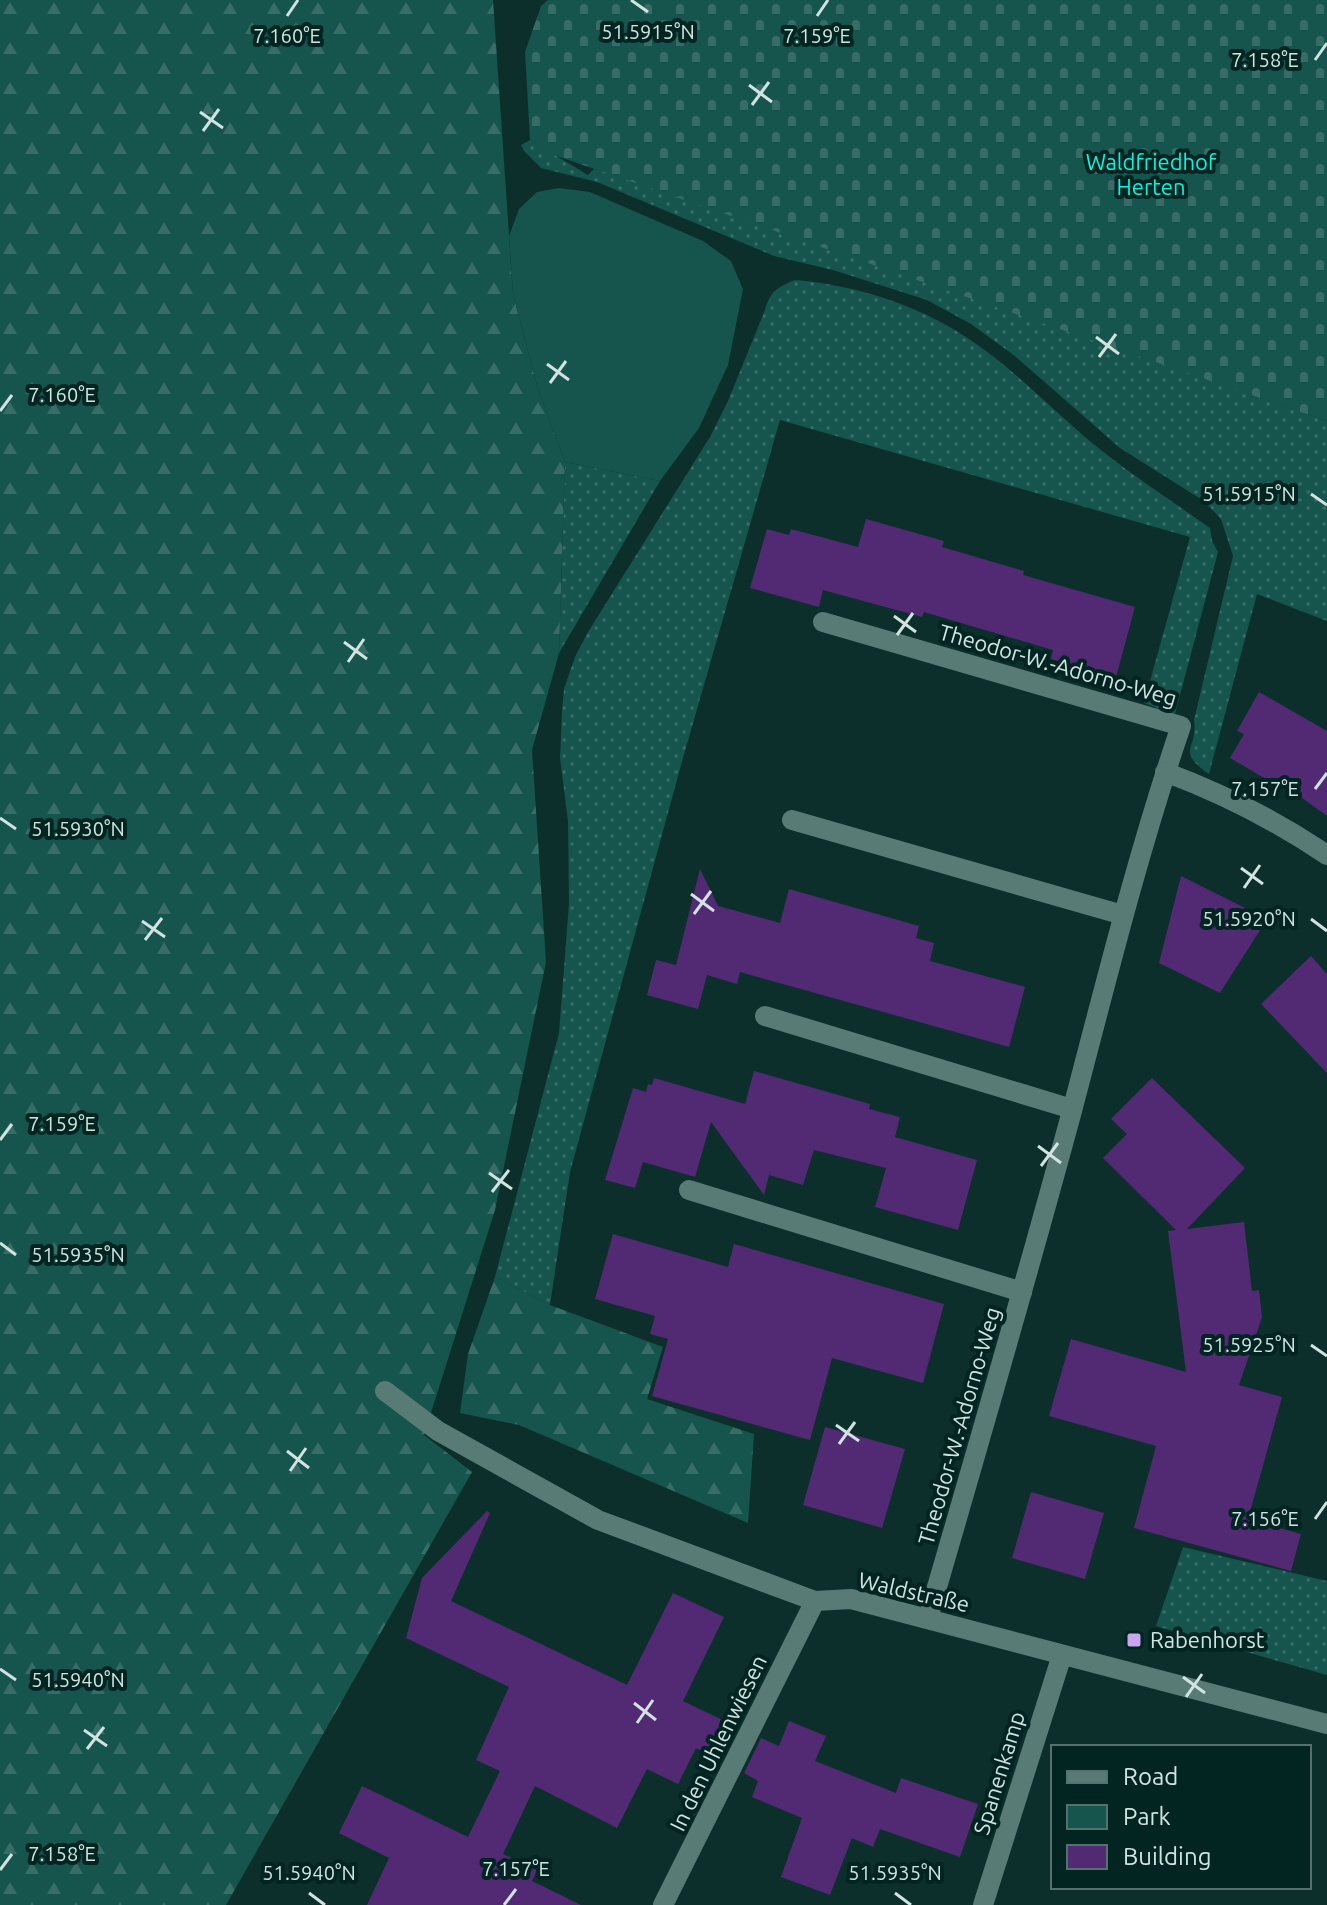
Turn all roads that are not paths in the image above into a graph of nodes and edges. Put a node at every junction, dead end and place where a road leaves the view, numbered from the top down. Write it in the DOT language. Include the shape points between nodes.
graph roads {
  1 [pos="823,622"];
  2 [pos="1165,772"];
  3 [pos="792,820"];
  4 [pos="1327,855"];
  5 [pos="1123,915"];
  6 [pos="765,1016"];
  7 [pos="1072,1109"];
  8 [pos="689,1190"];
  9 [pos="1022,1292"];
  10 [pos="385,1391"];
  11 [pos="815,1601"];
  12 [pos="928,1618"];
  13 [pos="1062,1655"];
  14 [pos="1327,1724"];
  15 [pos="663,1905"];
  16 [pos="983,1905"];
  1 -- 2 [label="street, Theodor-W.-Adorno-Weg" via="1181,726"];
  2 -- 4 [label="street" via="1290,830"];
  2 -- 5 [label="street, Theodor-W.-Adorno-Weg"];
  3 -- 5 [label="street"];
  5 -- 7 [label="street, Theodor-W.-Adorno-Weg"];
  6 -- 7 [label="street"];
  7 -- 9 [label="street, Theodor-W.-Adorno-Weg"];
  8 -- 9 [label="street, Theodor-W.-Adorno-Weg"];
  9 -- 12 [label="street, Theodor-W.-Adorno-Weg"];
  10 -- 11 [label="street, Waldstraße" via="438,1431 598,1520"];
  11 -- 12 [label="street, Waldstraße" via="851,1599"];
  11 -- 15 [label="street, In den Uhlenwiesen"];
  12 -- 13 [label="street, Waldstraße"];
  13 -- 14 [label="street, Waldstraße"];
  13 -- 16 [label="street, Spanenkamp"];
}
